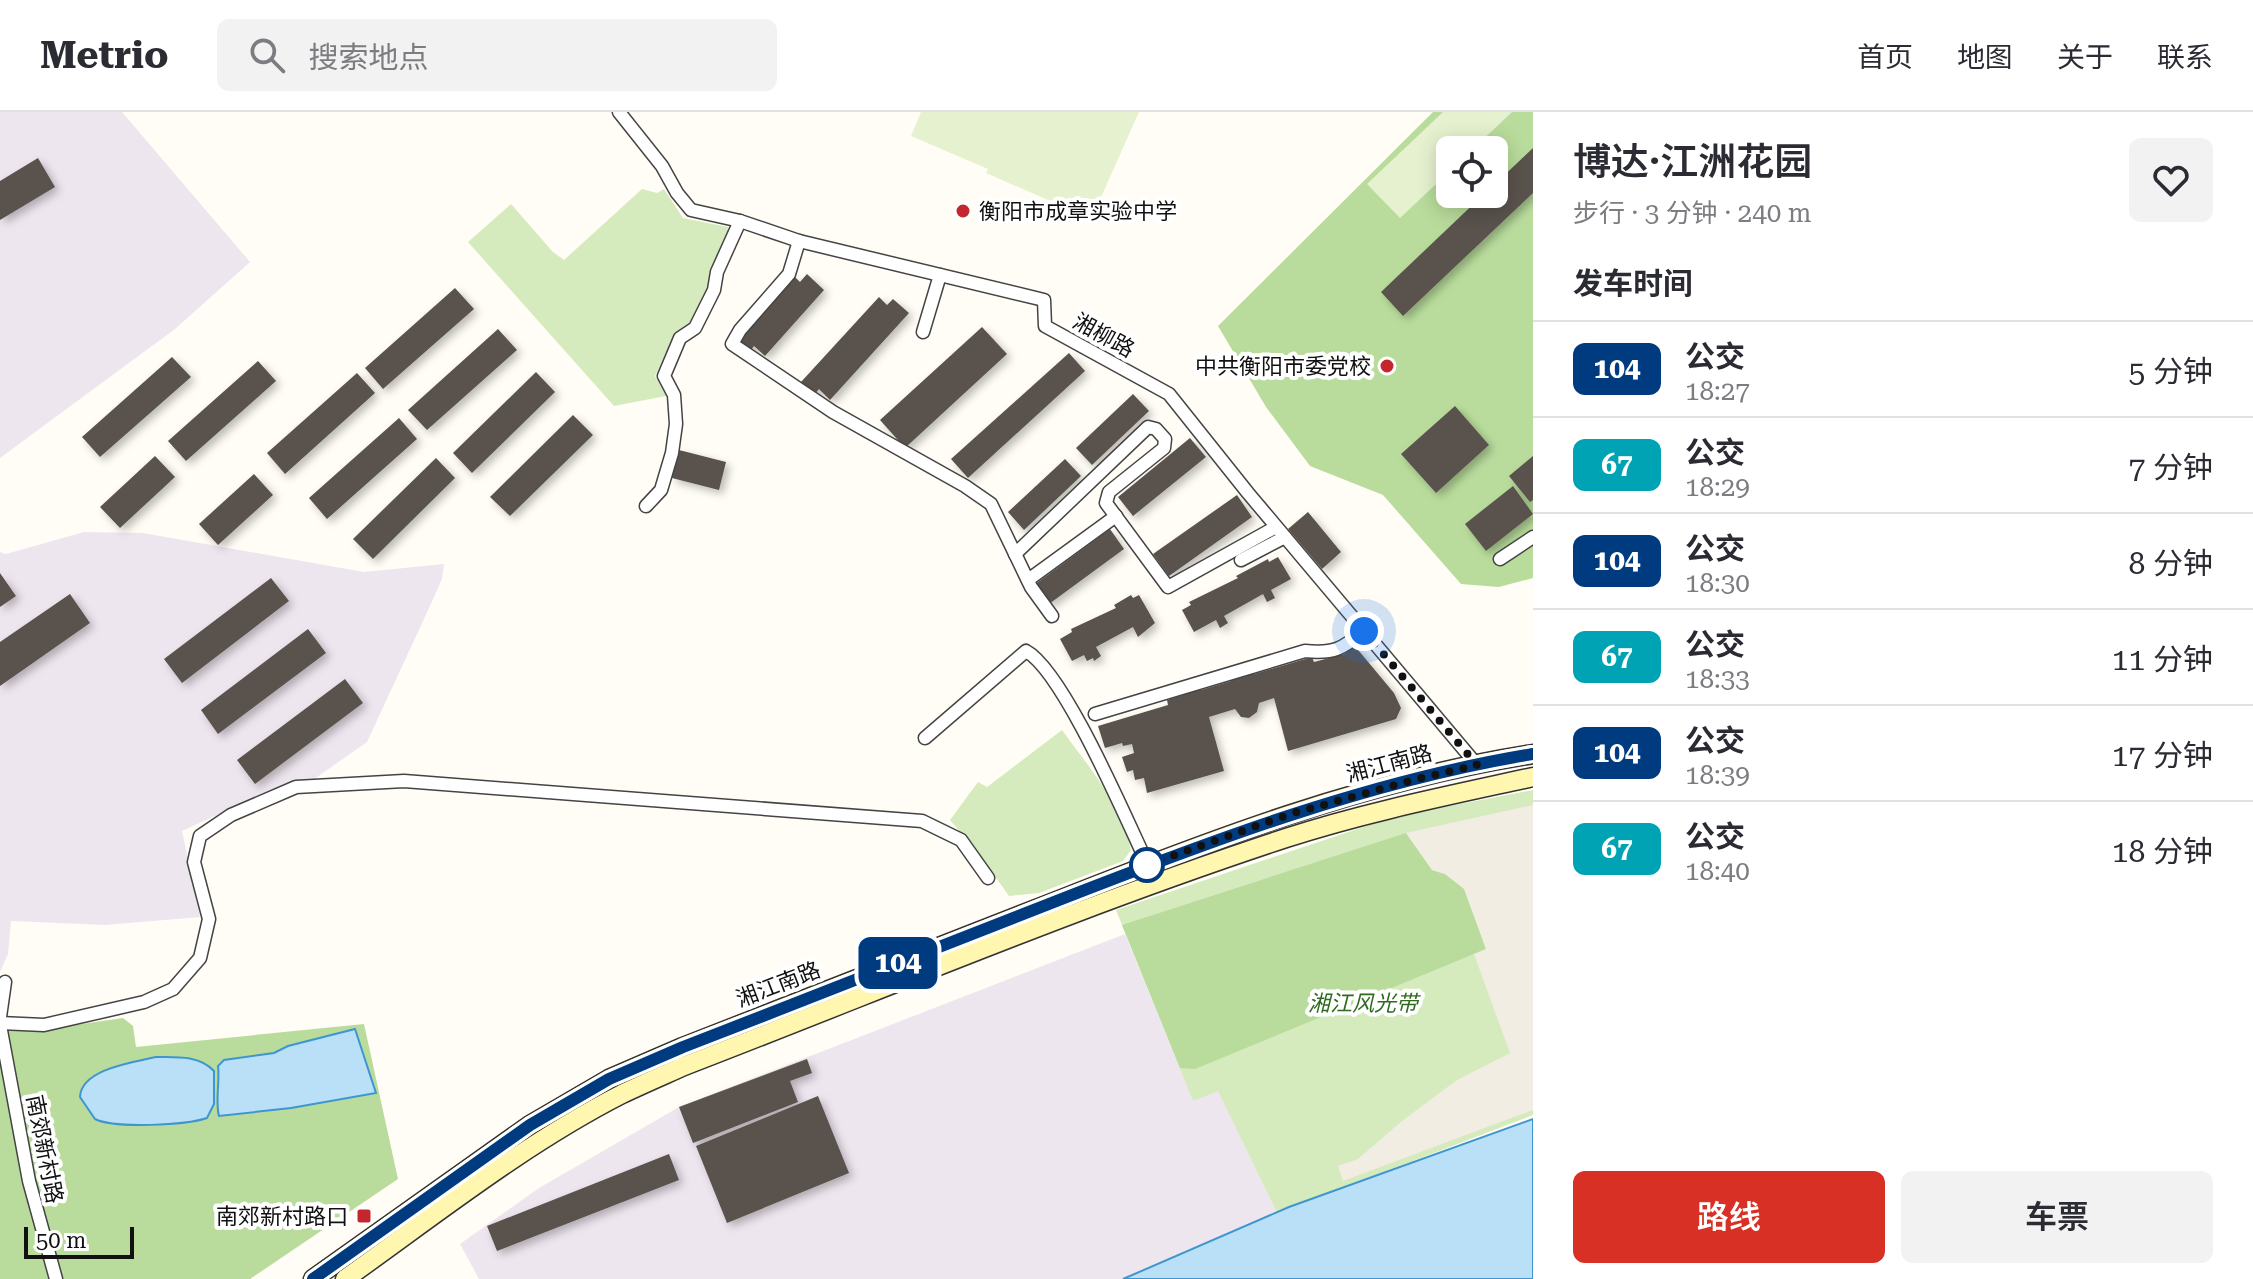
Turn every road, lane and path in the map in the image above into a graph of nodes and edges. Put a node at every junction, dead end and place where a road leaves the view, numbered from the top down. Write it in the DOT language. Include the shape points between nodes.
graph roads {
  1 [pos="619,112"];
  2 [pos="740,221"];
  3 [pos="799,241"];
  4 [pos="940,275"];
  5 [pos="923,332"];
  6 [pos="646,506"];
  7 [pos="1116,516"];
  8 [pos="1280,532"];
  9 [pos="1533,537"];
  10 [pos="1252,547"];
  11 [pos="1015,554"];
  12 [pos="1500,559"];
  13 [pos="1241,560"];
  14 [pos="1028,580"];
  15 [pos="1052,616"];
  16 [pos="1364,631"];
  17 [pos="1095,714"];
  18 [pos="925,738"];
  19 [pos="1533,754"];
  20 [pos="1477,765"];
  21 [pos="1533,777"];
  22 [pos="1148,865"];
  23 [pos="988,878"];
  24 [pos="0,985"];
  25 [pos="0,1022"];
  26 [pos="56,1279"];
  27 [pos="313,1279"];
  28 [pos="345,1279"];
  1 -- 2 [label="street, 湘柳路" via="691,210"];
  2 -- 3 [label="street, 湘柳路"];
  2 -- 6 [label="street" via="714,290 695,328 680,338 664,376 674,395 674,439 661,490"];
  3 -- 4 [label="street, 湘柳路"];
  3 -- 11 [label="street" via="789,274 732,344 833,412 991,504"];
  4 -- 5 [label="street"];
  4 -- 8 [label="street, 湘柳路" via="1044,300 1045,326 1169,394"];
  7 -- 10 [label="street" via="1168,587"];
  7 -- 11 [label="street" via="1106,503 1109,492 1166,444 1152,427"];
  7 -- 14 [label="street"];
  8 -- 10 [label="street"];
  8 -- 16 [label="street, 湘柳路"];
  9 -- 12 [label="street"];
  10 -- 13 [label="street"];
  11 -- 14 [label="street"];
  14 -- 15 [label="street"];
  16 -- 17 [label="street" via="1343,648 1305,651"];
  16 -- 20 [label="street, 湘柳路"];
  18 -- 22 [label="street" via="1026,651 1038,658 1066,700"];
  19 -- 20 [label="main road, 湘江南路"];
  20 -- 22 [label="main road, 湘江南路" via="1290,814"];
  21 -- 28 [label="main road, 湘江南路" via="1289,837 684,1066 542,1141"];
  22 -- 27 [label="main road, 湘江南路" via="609,1079 530,1125"];
  23 -- 25 [label="street" via="961,840 922,821 404,781 296,787 231,815 200,836 194,862 209,919 200,958 173,989 144,1002 44,1025"];
  24 -- 25 [label="street, 南郊新村路" via="5,982"];
  25 -- 26 [label="street, 南郊新村路" via="29,1181"];
}
